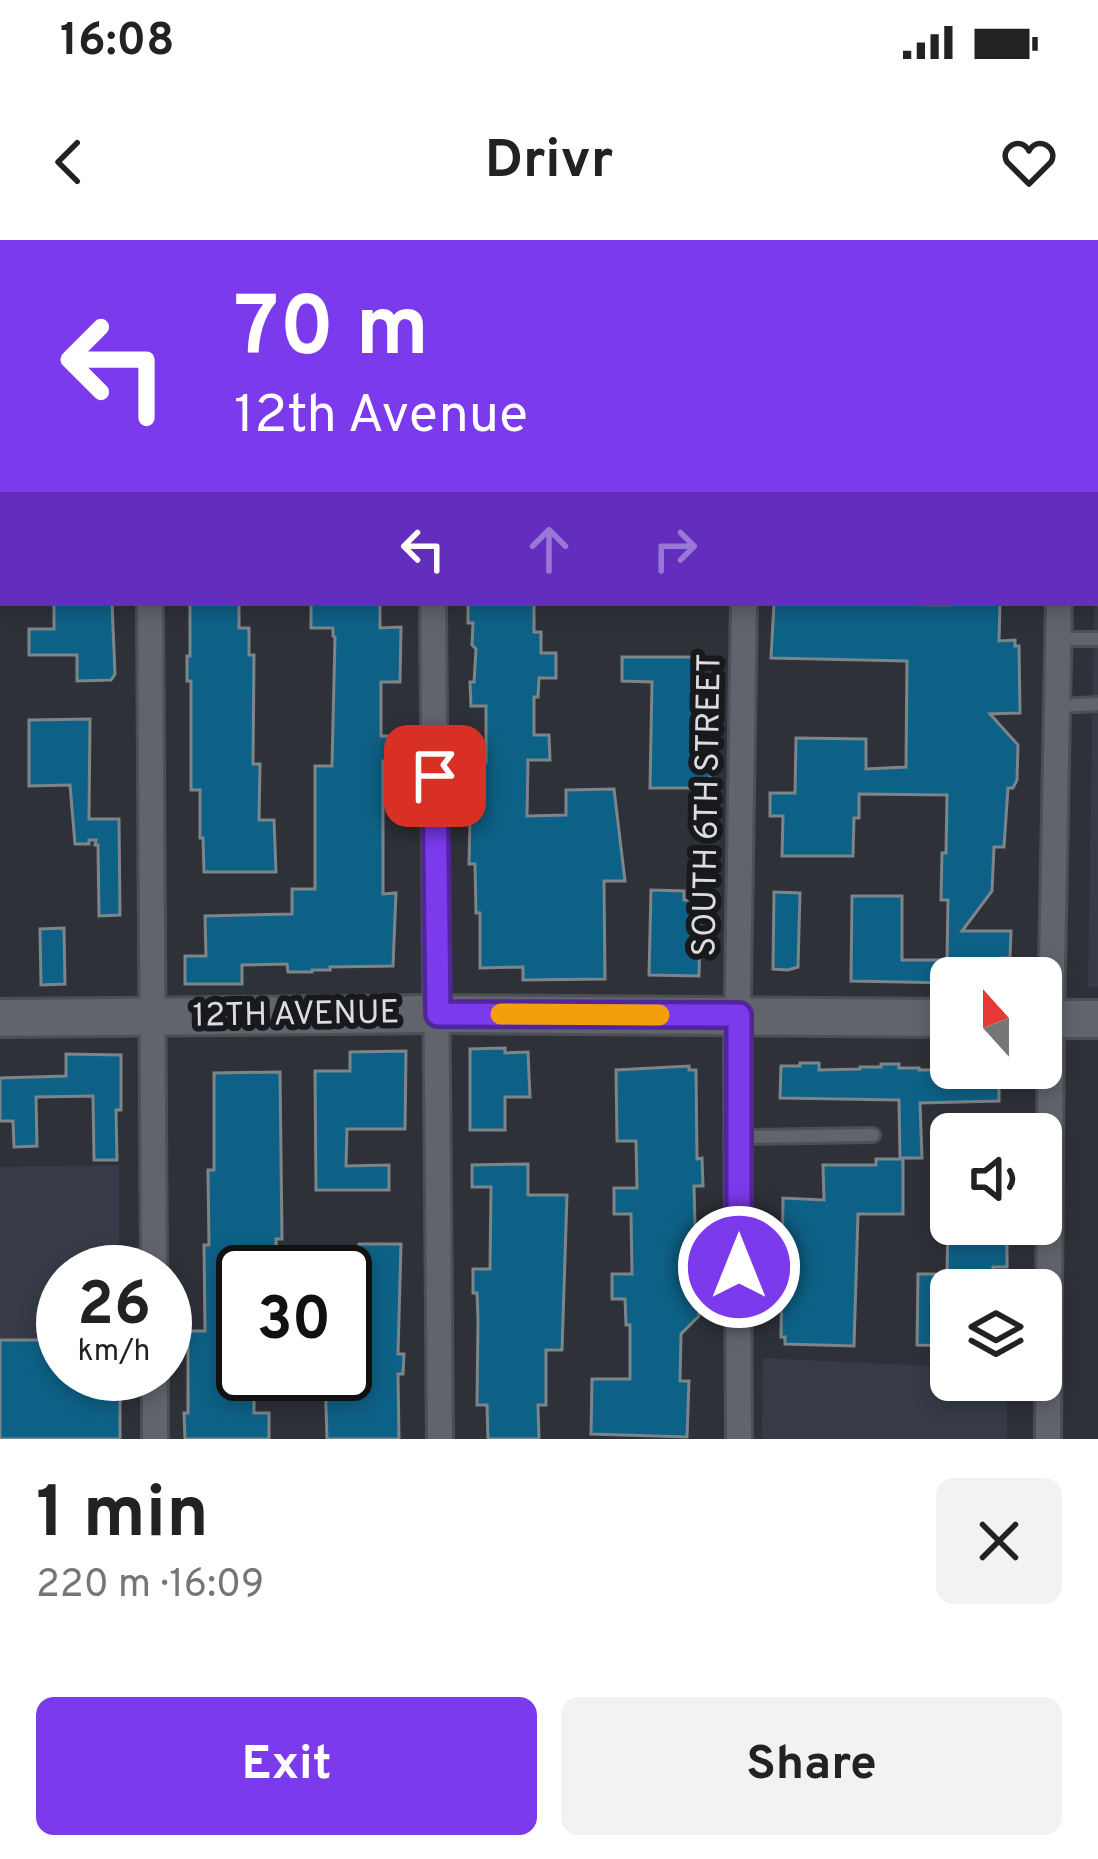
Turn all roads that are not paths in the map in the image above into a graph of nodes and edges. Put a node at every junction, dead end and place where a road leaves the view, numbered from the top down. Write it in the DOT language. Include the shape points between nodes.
graph roads {
  1 [pos="150,606"];
  2 [pos="433,606"];
  3 [pos="744,606"];
  4 [pos="1060,606"];
  5 [pos="1059,639"];
  6 [pos="1098,639"];
  7 [pos="1098,704"];
  8 [pos="1059,706"];
  9 [pos="1049,957"];
  10 [pos="438,1014"];
  11 [pos="739,1015"];
  12 [pos="152,1017"];
  13 [pos="0,1018"];
  14 [pos="930,1018"];
  15 [pos="1062,1018"];
  16 [pos="1098,1019"];
  17 [pos="1046,1089"];
  18 [pos="872,1135"];
  19 [pos="739,1137"];
  20 [pos="154,1245"];
  21 [pos="155,1401"];
  22 [pos="155,1439"];
  23 [pos="440,1439"];
  24 [pos="739,1439"];
  25 [pos="1048,1439"];
  1 -- 12 [label="street"];
  2 -- 10 [label="street"];
  3 -- 11 [label="street, SOUTH 6TH STREET"];
  4 -- 5 [label="street"];
  5 -- 6 [label="lane"];
  5 -- 8 [label="street"];
  7 -- 8 [label="lane"];
  8 -- 9 [label="street"];
  10 -- 11 [label="street, 12TH AVENUE"];
  10 -- 12 [label="street, 12TH AVENUE"];
  10 -- 23 [label="street"];
  11 -- 14 [label="street, 12TH AVENUE"];
  11 -- 19 [label="street, SOUTH 6TH STREET"];
  12 -- 13 [label="street, 12TH AVENUE"];
  12 -- 20 [label="street"];
  15 -- 16 [label="street"];
  17 -- 25 [label="street"];
  18 -- 19 [label="lane"];
  19 -- 24 [label="street, SOUTH 6TH STREET"];
  21 -- 22 [label="street"];
}
